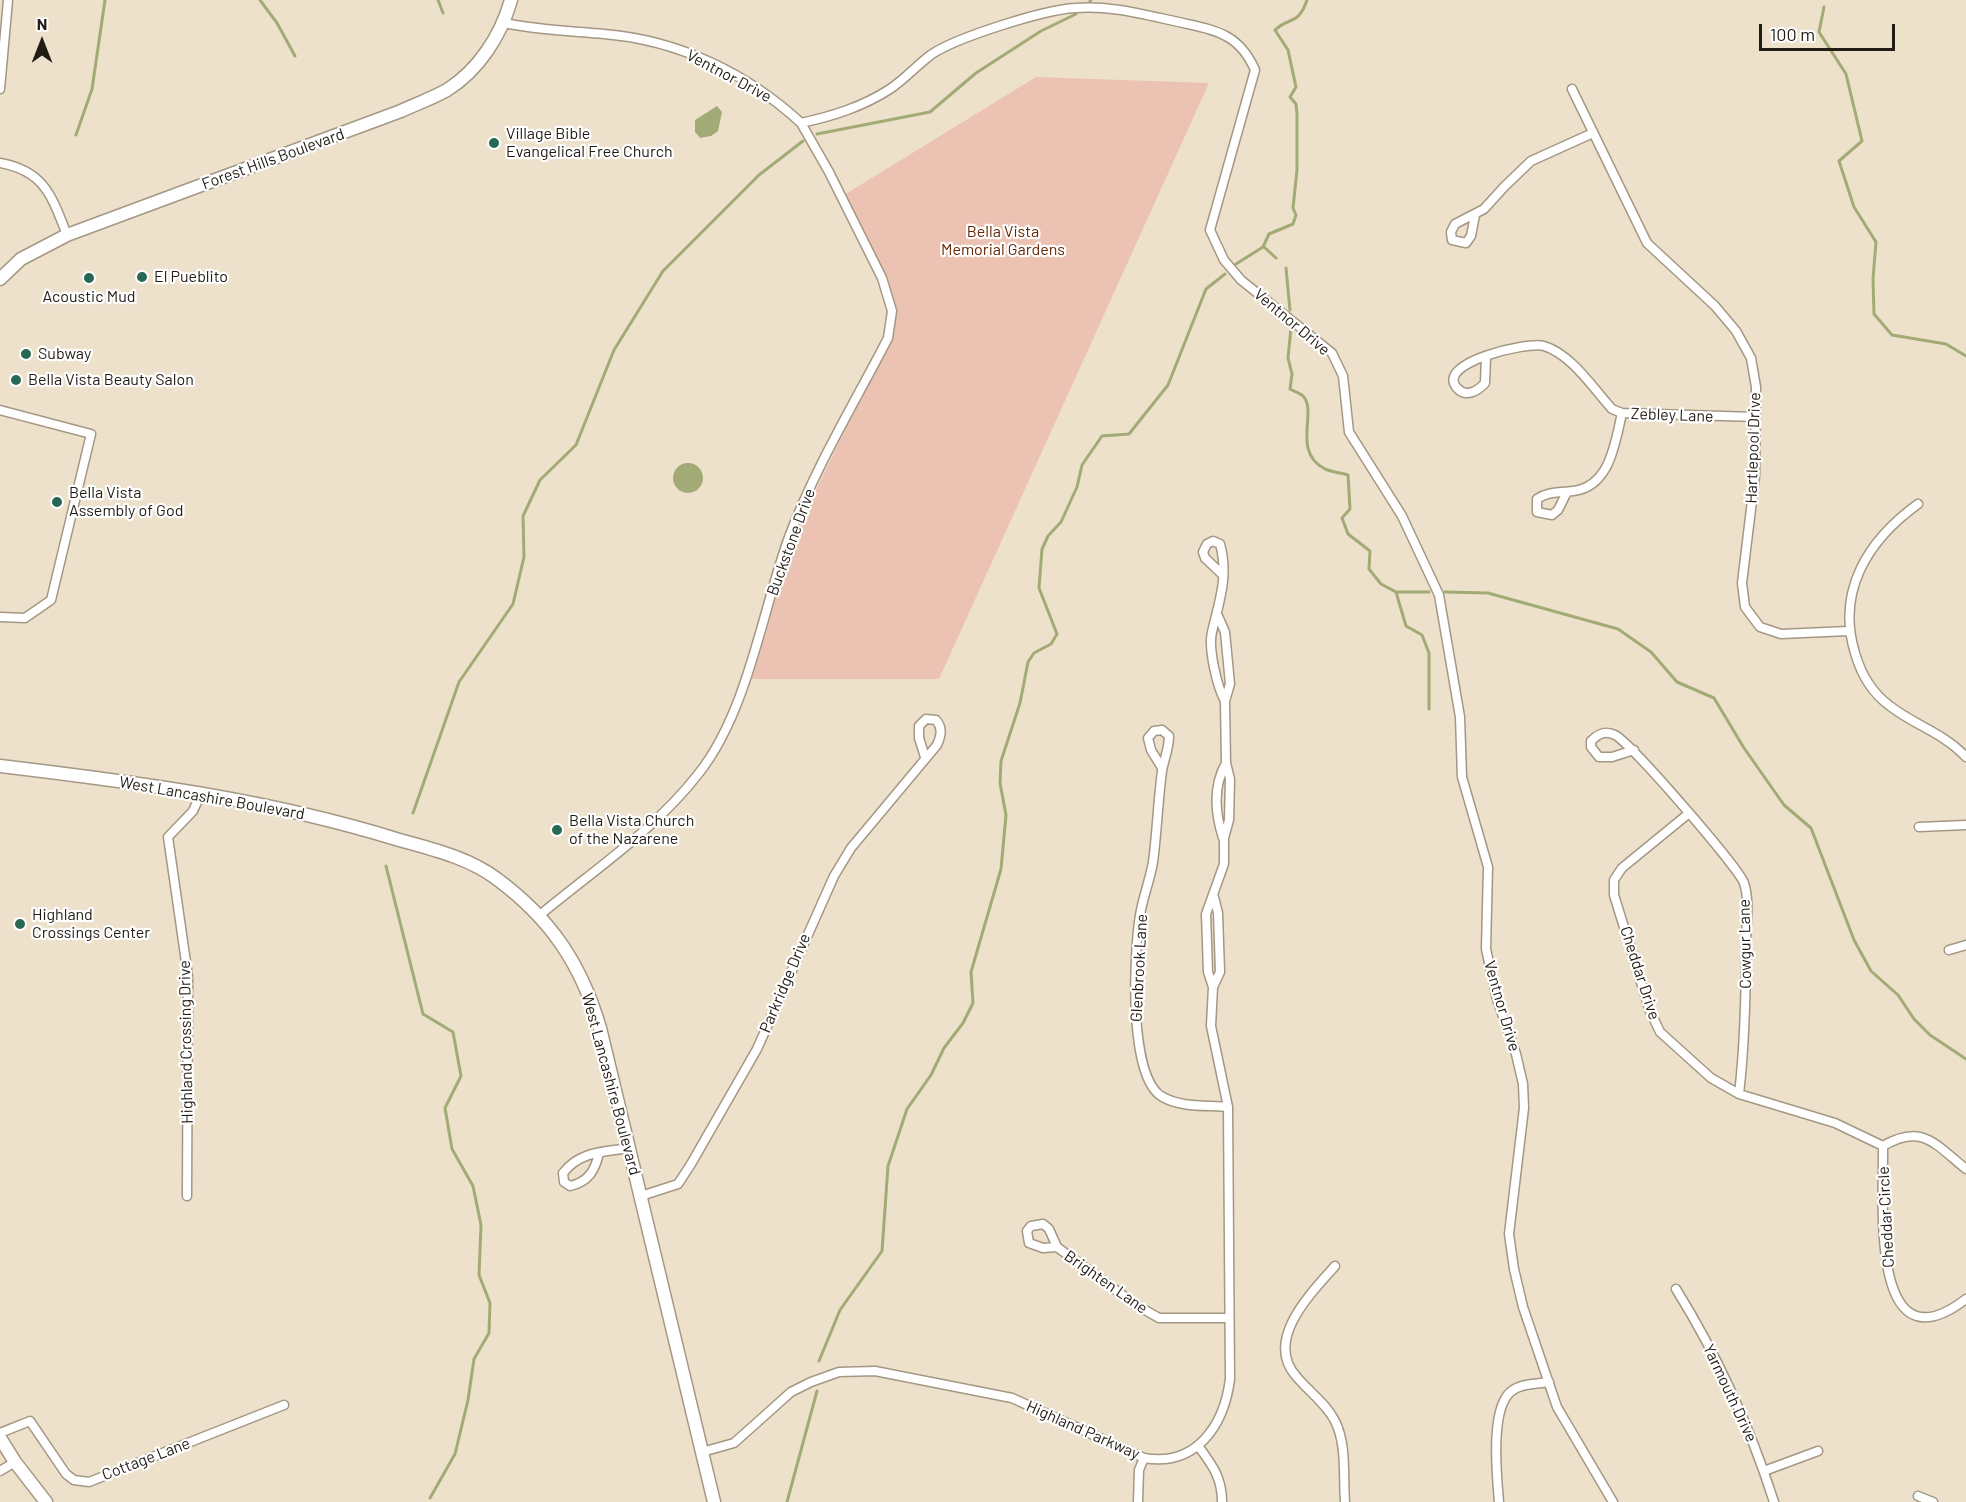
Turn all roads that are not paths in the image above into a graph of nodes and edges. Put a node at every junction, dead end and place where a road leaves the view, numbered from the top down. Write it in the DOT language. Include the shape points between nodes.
graph roads {
  1 [pos="8,0"];
  2 [pos="512,0"];
  3 [pos="504,23"];
  4 [pos="0,89"];
  5 [pos="1572,89"];
  6 [pos="801,123"];
  7 [pos="1593,133"];
  8 [pos="0,163"];
  9 [pos="1474,215"];
  10 [pos="67,235"];
  11 [pos="0,279"];
  12 [pos="1486,357"];
  13 [pos="0,410"];
  14 [pos="1622,413"];
  15 [pos="1756,417"];
  16 [pos="1567,492"];
  17 [pos="1918,504"];
  18 [pos="1223,576"];
  19 [pos="1218,616"];
  20 [pos="0,617"];
  21 [pos="1848,631"];
  22 [pos="1225,701"];
  23 [pos="1634,750"];
  24 [pos="925,757"];
  25 [pos="1966,757"];
  26 [pos="1226,763"];
  27 [pos="0,766"];
  28 [pos="1162,768"];
  29 [pos="201,793"];
  30 [pos="1688,814"];
  31 [pos="1966,825"];
  32 [pos="1919,827"];
  33 [pos="1224,838"];
  34 [pos="540,915"];
  35 [pos="1966,945"];
  36 [pos="1949,951"];
  37 [pos="1739,1094"];
  38 [pos="1228,1107"];
  39 [pos="1883,1146"];
  40 [pos="629,1148"];
  41 [pos="599,1153"];
  42 [pos="1966,1168"];
  43 [pos="187,1196"];
  44 [pos="641,1196"];
  45 [pos="1057,1247"];
  46 [pos="1335,1266"];
  47 [pos="1676,1289"];
  48 [pos="1966,1299"];
  49 [pos="1228,1318"];
  50 [pos="1549,1382"];
  51 [pos="284,1406"];
  52 [pos="0,1436"];
  53 [pos="1199,1447"];
  54 [pos="1818,1451"];
  55 [pos="702,1452"];
  56 [pos="1144,1458"];
  57 [pos="15,1462"];
  58 [pos="0,1471"];
  59 [pos="1764,1471"];
  60 [pos="1918,1496"];
  61 [pos="46,1502"];
  62 [pos="714,1502"];
  63 [pos="1138,1502"];
  64 [pos="1222,1502"];
  65 [pos="1345,1502"];
  66 [pos="1499,1502"];
  67 [pos="1613,1502"];
  68 [pos="1774,1502"];
  69 [pos="1933,1502"];
  1 -- 4 [label="street"];
  2 -- 3 [label="main road, Forest Hills Boulevard"];
  3 -- 6 [label="street, Ventnor Drive" via="633,38 675,48 756,86"];
  3 -- 10 [label="main road, Forest Hills Boulevard" via="472,69 448,89 401,111"];
  5 -- 7 [label="street, Hartlepool Drive"];
  6 -- 34 [label="street, Buckstone Drive" via="882,278 892,311 888,338 803,500 738,699 715,749 673,803"];
  6 -- 50 [label="street, Ventnor Drive" via="839,115 867,102 960,39 1074,8 1105,8 1203,28 1230,36 1248,53 1255,70 1210,230 1236,275 1332,353 1343,376 1349,432 1401,516 1439,595 1460,717 1462,777 1488,867 1486,949 1523,1084 1524,1108 1509,1234 1523,1307"];
  7 -- 9 [label="street" via="1532,161"];
  7 -- 15 [label="street, Hartlepool Drive" via="1647,243 1715,306 1736,331 1750,358 1756,387"];
  8 -- 10 [label="street" via="26,171 44,183"];
  10 -- 11 [label="main road, Forest Hills Boulevard" via="21,259"];
  12 -- 12 [label="street" via="1460,366 1454,375 1459,390 1478,391 1485,383"];
  12 -- 14 [label="street" via="1522,346 1542,345 1561,354 1612,409"];
  13 -- 20 [label="street" via="91,434 51,600 25,618"];
  14 -- 15 [label="street, Zebley Lane"];
  14 -- 16 [label="street, Zebley Lane" via="1610,462 1602,476 1585,490"];
  15 -- 21 [label="street, Hartlepool Drive" via="1755,476 1742,583 1745,607 1760,627 1781,634"];
  17 -- 21 [label="street" via="1899,518 1854,578"];
  18 -- 19 [label="street"];
  19 -- 22 [label="street" via="1224,632 1230,684"];
  19 -- 22 [label="street" via="1211,634 1218,687"];
  21 -- 25 [label="street" via="1859,668 1873,690 1890,707 1941,735"];
  22 -- 26 [label="street"];
  23 -- 23 [label="street" via="1609,732 1591,741 1599,757"];
  23 -- 30 [label="street"];
  24 -- 44 [label="street, Parkridge Drive" via="851,848 834,876 757,1049 691,1164 678,1184"];
  26 -- 33 [label="street" via="1230,779 1229,820"];
  26 -- 33 [label="street" via="1217,779 1217,820"];
  27 -- 29 [label="main road, West Lancashire Boulevard"];
  28 -- 38 [label="street, Glenbrook Lane" via="1153,863 1140,916 1136,1034 1150,1083 1160,1096 1178,1103"];
  29 -- 34 [label="main road, West Lancashire Boulevard" via="352,825 469,861"];
  29 -- 43 [label="street, Highland Crossing Drive" via="193,811 168,837 188,976"];
  30 -- 37 [label="street, Cowgur Lane" via="1744,883 1746,1041"];
  30 -- 37 [label="street, Cheddar Drive" via="1622,868 1614,880 1614,895 1660,1032 1711,1078"];
  31 -- 32 [label="street"];
  33 -- 38 [label="street" via="1224,864 1206,914 1208,972 1213,987 1211,1026"];
  34 -- 40 [label="main road, West Lancashire Boulevard" via="573,959 590,996"];
  35 -- 36 [label="street"];
  37 -- 39 [label="street, Cheddar Drive" via="1835,1123"];
  38 -- 49 [label="street"];
  39 -- 42 [label="street, Cheddar Circle" via="1900,1137 1923,1137"];
  39 -- 48 [label="street, Cheddar Circle" via="1884,1246 1896,1297 1903,1308 1925,1319 1938,1317"];
  40 -- 41 [label="street"];
  40 -- 44 [label="main road, West Lancashire Boulevard"];
  41 -- 41 [label="street" via="572,1161 563,1173 564,1182 570,1186 582,1183 596,1165"];
  44 -- 55 [label="main road, West Lancashire Boulevard"];
  45 -- 49 [label="street, Brighten Lane" via="1159,1318"];
  46 -- 65 [label="street" via="1299,1310 1290,1328 1285,1357 1295,1376 1330,1412 1338,1428"];
  47 -- 59 [label="street, Yarmouth Drive" via="1751,1434"];
  49 -- 53 [label="street" via="1228,1394 1218,1420"];
  50 -- 66 [label="street" via="1515,1388 1504,1399 1497,1442"];
  50 -- 67 [label="street, Ventnor Drive" via="1557,1407"];
  51 -- 52 [label="street, Cottage Lane" via="89,1482 74,1480 66,1474 30,1421"];
  52 -- 57 [label="main road"];
  53 -- 56 [label="street, Highland Parkway" via="1180,1456"];
  53 -- 64 [label="street" via="1218,1474"];
  54 -- 59 [label="street"];
  55 -- 56 [label="street, Highland Parkway" via="734,1443 791,1392 811,1382 839,1372 876,1371 1012,1398"];
  55 -- 62 [label="main road, West Lancashire Boulevard"];
  56 -- 63 [label="street" via="1139,1470"];
  57 -- 58 [label="street"];
  57 -- 61 [label="main road"];
  59 -- 68 [label="street, Yarmouth Drive"];
  60 -- 69 [label="street"];
}
